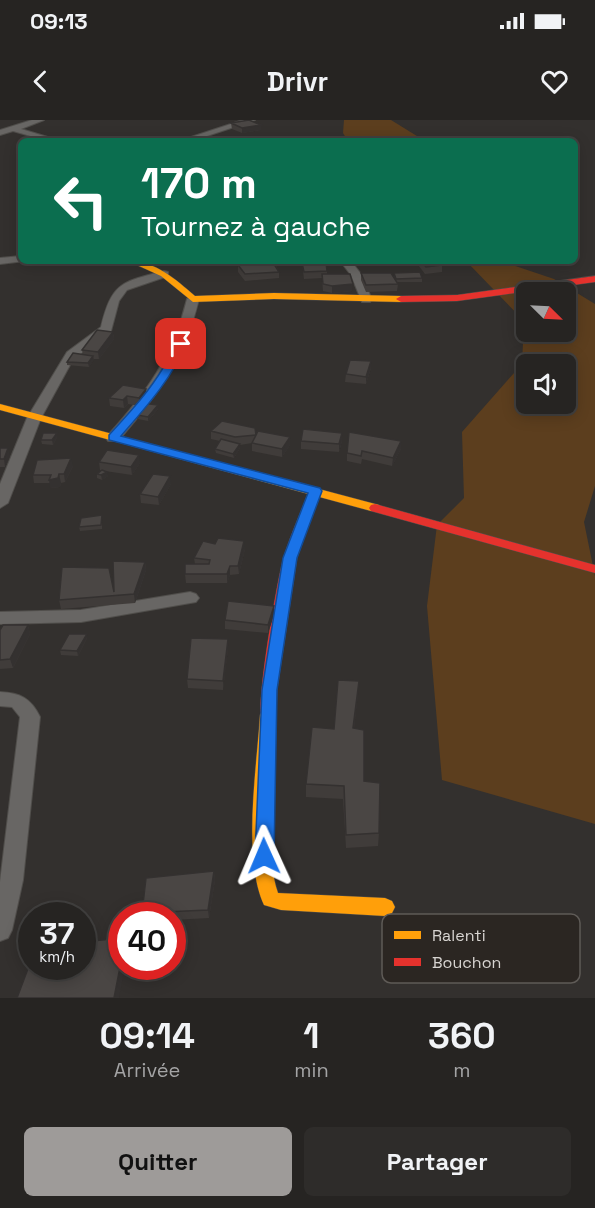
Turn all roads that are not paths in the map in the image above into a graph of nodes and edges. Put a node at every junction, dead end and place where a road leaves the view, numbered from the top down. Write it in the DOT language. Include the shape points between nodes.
graph roads {
  1 [pos="40,120"];
  2 [pos="250,120"];
  3 [pos="13,129"];
  4 [pos="0,133"];
  5 [pos="46,138"];
  6 [pos="193,138"];
  7 [pos="18,259"];
  8 [pos="0,261"];
  9 [pos="139,264"];
  10 [pos="348,264"];
  11 [pos="164,274"];
  12 [pos="595,279"];
  13 [pos="194,299"];
  14 [pos="366,300"];
  15 [pos="0,406"];
  16 [pos="34,418"];
  17 [pos="113,438"];
  18 [pos="315,491"];
  19 [pos="0,503"];
  20 [pos="595,569"];
  21 [pos="190,598"];
  22 [pos="0,618"];
  23 [pos="0,699"];
  24 [pos="385,908"];
  25 [pos="0,930"];
  1 -- 3 [label="street"];
  2 -- 6 [label="street"];
  3 -- 4 [label="street"];
  3 -- 5 [label="street"];
  7 -- 8 [label="street"];
  9 -- 11 [label="street"];
  10 -- 14 [label="street"];
  11 -- 13 [label="street"];
  11 -- 16 [label="street" via="129,284 117,293 107,328 71,355"];
  12 -- 14 [label="street" via="457,298"];
  13 -- 14 [label="street" via="274,296"];
  13 -- 17 [label="street" via="188,328 175,358 152,394"];
  15 -- 16 [label="street"];
  16 -- 17 [label="street"];
  16 -- 19 [label="street"];
  17 -- 18 [label="street"];
  18 -- 20 [label="street"];
  18 -- 24 [label="street" via="290,558 269,690 263,839 266,891 271,899 281,902"];
  21 -- 22 [label="street" via="81,616"];
  23 -- 25 [label="street" via="18,700 26,706 30,717 12,880"];
}
